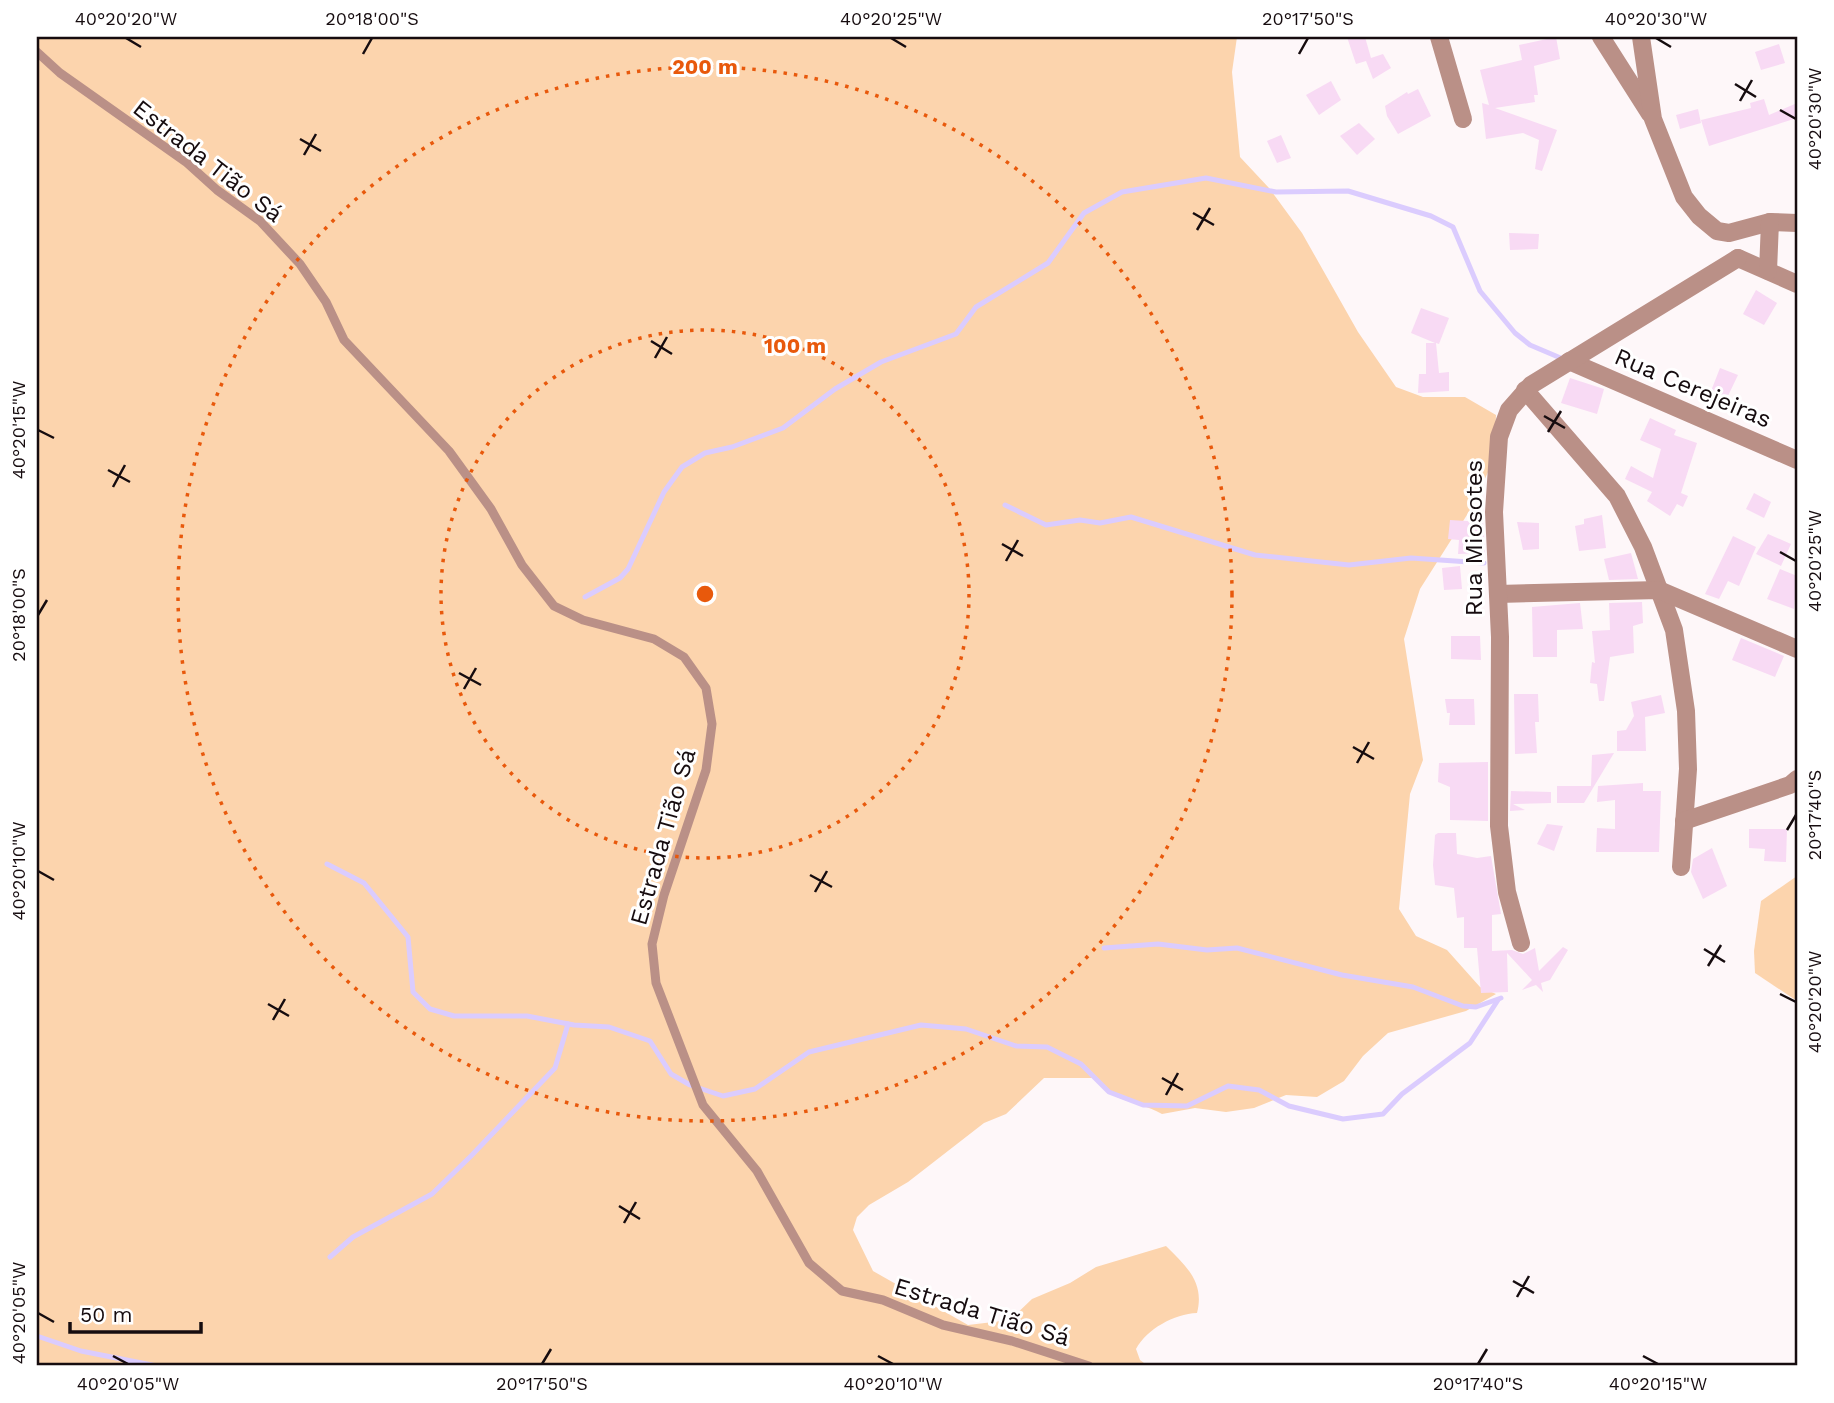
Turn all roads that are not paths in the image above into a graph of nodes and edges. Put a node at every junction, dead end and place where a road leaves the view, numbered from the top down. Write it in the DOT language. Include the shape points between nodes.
graph roads {
  1 [pos="1439,37"];
  2 [pos="1601,37"];
  3 [pos="1641,37"];
  4 [pos="37,52"];
  5 [pos="1463,119"];
  6 [pos="1653,119"];
  7 [pos="1770,222"];
  8 [pos="1797,223"];
  9 [pos="1740,228"];
  10 [pos="1738,258"];
  11 [pos="1768,271"];
  12 [pos="1797,284"];
  13 [pos="1569,361"];
  14 [pos="1525,390"];
  15 [pos="1797,460"];
  16 [pos="1659,590"];
  17 [pos="1498,594"];
  18 [pos="1797,649"];
  19 [pos="1795,784"];
  20 [pos="1684,821"];
  21 [pos="1681,867"];
  22 [pos="1521,943"];
  23 [pos="1089,1366"];
  1 -- 5 [label="street"];
  2 -- 6 [label="street"];
  3 -- 6 [label="street"];
  4 -- 23 [label="lane, Estrada Tião Sá" via="260,221 300,264 344,340 449,451 554,606 583,620 654,639 684,657 706,688 712,724 706,771 652,944 656,983 703,1105 757,1171 809,1263 842,1291"];
  6 -- 9 [label="street" via="1684,197 1717,231 1729,233"];
  7 -- 8 [label="street"];
  7 -- 9 [label="street"];
  7 -- 11 [label="street"];
  9 -- 10 [label="street"];
  10 -- 11 [label="street"];
  10 -- 13 [label="street, Rua Miosotes"];
  11 -- 12 [label="street"];
  13 -- 14 [label="street, Rua Miosotes"];
  13 -- 15 [label="street, Rua Cerejeiras"];
  14 -- 16 [label="street" via="1617,496"];
  14 -- 17 [label="street, Rua Miosotes" via="1509,410 1499,437 1494,512"];
  16 -- 17 [label="street"];
  16 -- 18 [label="street"];
  16 -- 20 [label="street" via="1674,630 1686,711"];
  17 -- 22 [label="street, Rua Miosotes" via="1499,826 1507,892"];
  19 -- 20 [label="street"];
  20 -- 21 [label="street"];
}
